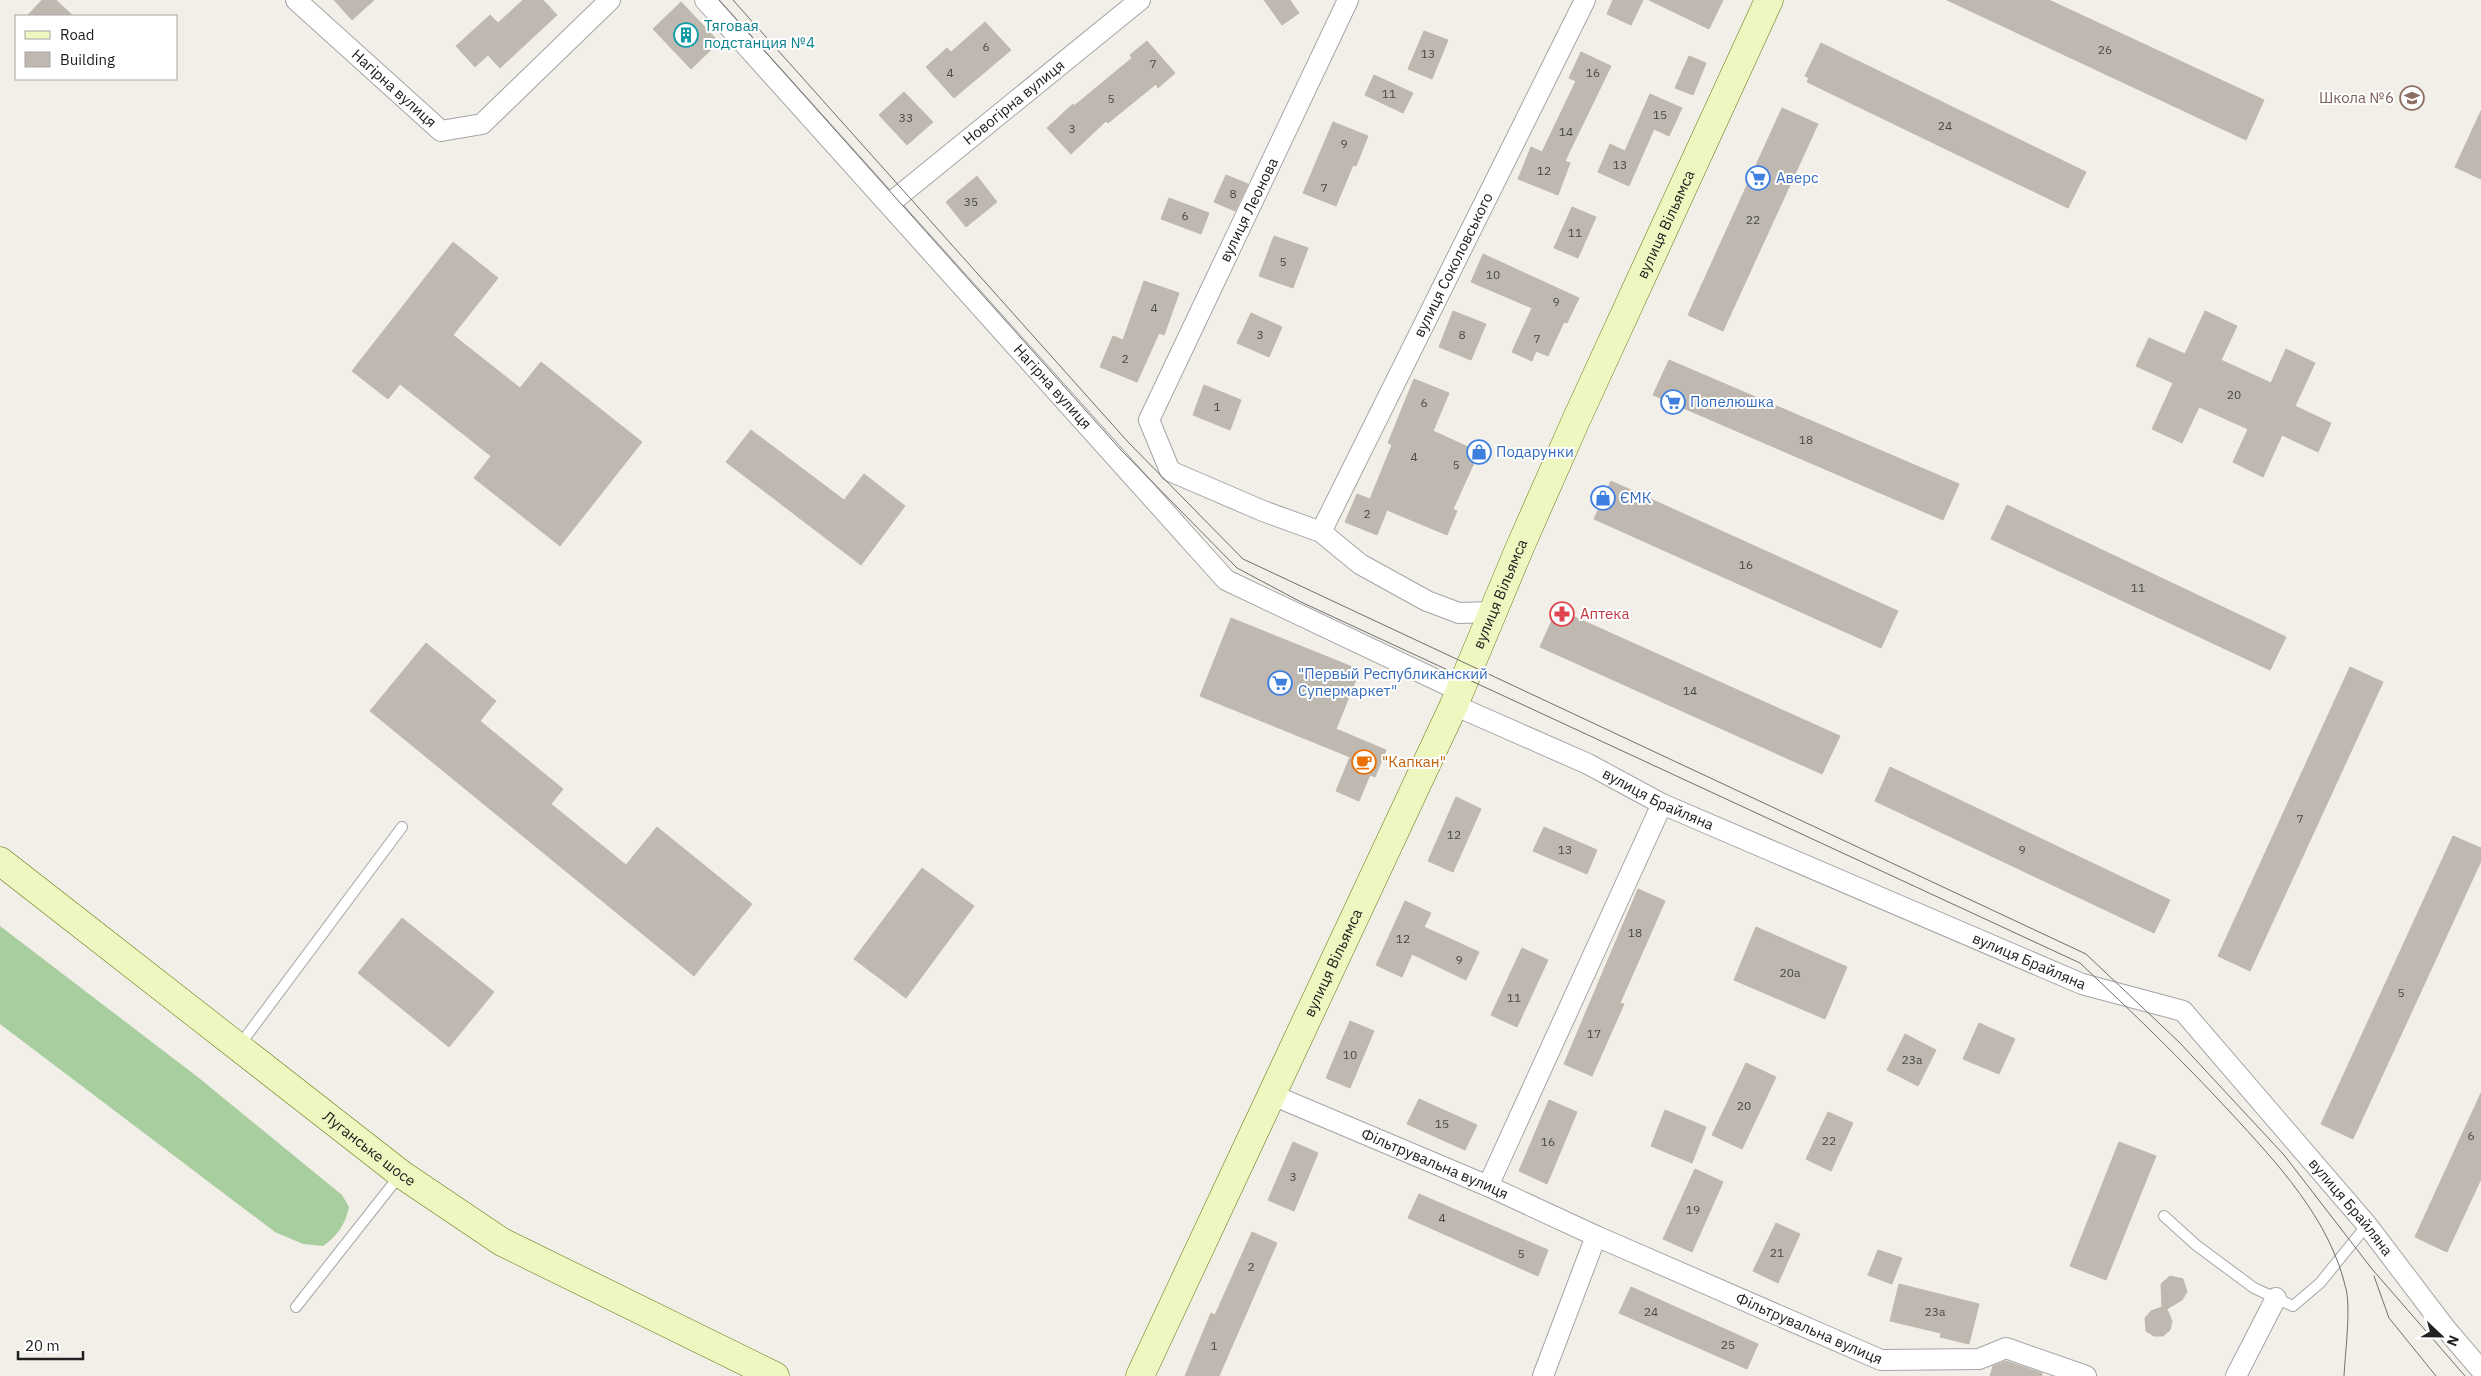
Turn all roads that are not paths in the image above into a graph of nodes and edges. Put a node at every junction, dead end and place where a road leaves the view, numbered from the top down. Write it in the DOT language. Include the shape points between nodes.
graph roads {
  1 [pos="296,0"];
  2 [pos="610,0"];
  3 [pos="706,0"];
  4 [pos="1140,0"];
  5 [pos="1348,0"];
  6 [pos="1585,0"];
  7 [pos="1769,0"];
  8 [pos="889,204"];
  9 [pos="1322,532"];
  10 [pos="1493,612"];
  11 [pos="1457,698"];
  12 [pos="1662,804"];
  13 [pos="402,827"];
  14 [pos="0,861"];
  15 [pos="239,1047"];
  16 [pos="1270,1094"];
  17 [pos="401,1174"];
  18 [pos="1488,1186"];
  19 [pos="2164,1216"];
  20 [pos="2367,1225"];
  21 [pos="1596,1236"];
  22 [pos="2276,1298"];
  23 [pos="296,1307"];
  24 [pos="2481,1370"];
  25 [pos="775,1376"];
  26 [pos="1140,1376"];
  27 [pos="1543,1376"];
  28 [pos="2086,1376"];
  29 [pos="2236,1376"];
  1 -- 2 [label="street, Нагірна вулиця" via="441,131 482,124"];
  3 -- 8 [label="street, Нагірна вулиця"];
  4 -- 8 [label="street, Новогірна вулиця"];
  5 -- 9 [label="street, вулиця Леонова" via="1149,420 1170,471"];
  6 -- 9 [label="street, вулиця Соколовського"];
  7 -- 10 [label="street, вулиця Вільямса" via="1608,350"];
  8 -- 11 [label="street, Нагірна вулиця" via="1226,580"];
  9 -- 10 [label="street" via="1360,564 1427,601 1459,613"];
  10 -- 11 [label="street, вулиця Вільямса"];
  11 -- 12 [label="street, вулиця Брайляна"];
  11 -- 16 [label="street, вулиця Вільямса"];
  12 -- 18 [label="street"];
  12 -- 20 [label="street, вулиця Брайляна" via="2082,984 2183,1011"];
  13 -- 15 [label="lane"];
  14 -- 15 [label="street, Луганське шосе"];
  15 -- 17 [label="street, Луганське шосе"];
  16 -- 18 [label="street, Фільтрувальна вулиця"];
  16 -- 26 [label="street, вулиця Вільямса"];
  17 -- 23 [label="lane"];
  17 -- 25 [label="street, Луганське шосе" via="502,1242"];
  18 -- 21 [label="street, Фільтрувальна вулиця"];
  19 -- 22 [label="lane" via="2196,1245 2254,1288"];
  20 -- 22 [label="lane" via="2320,1283 2293,1306"];
  20 -- 24 [label="street, вулиця Брайляна"];
  21 -- 27 [label="street"];
  21 -- 28 [label="street, Фільтрувальна вулиця" via="1881,1360 1979,1360 2006,1348"];
  22 -- 29 [label="street"];
}
